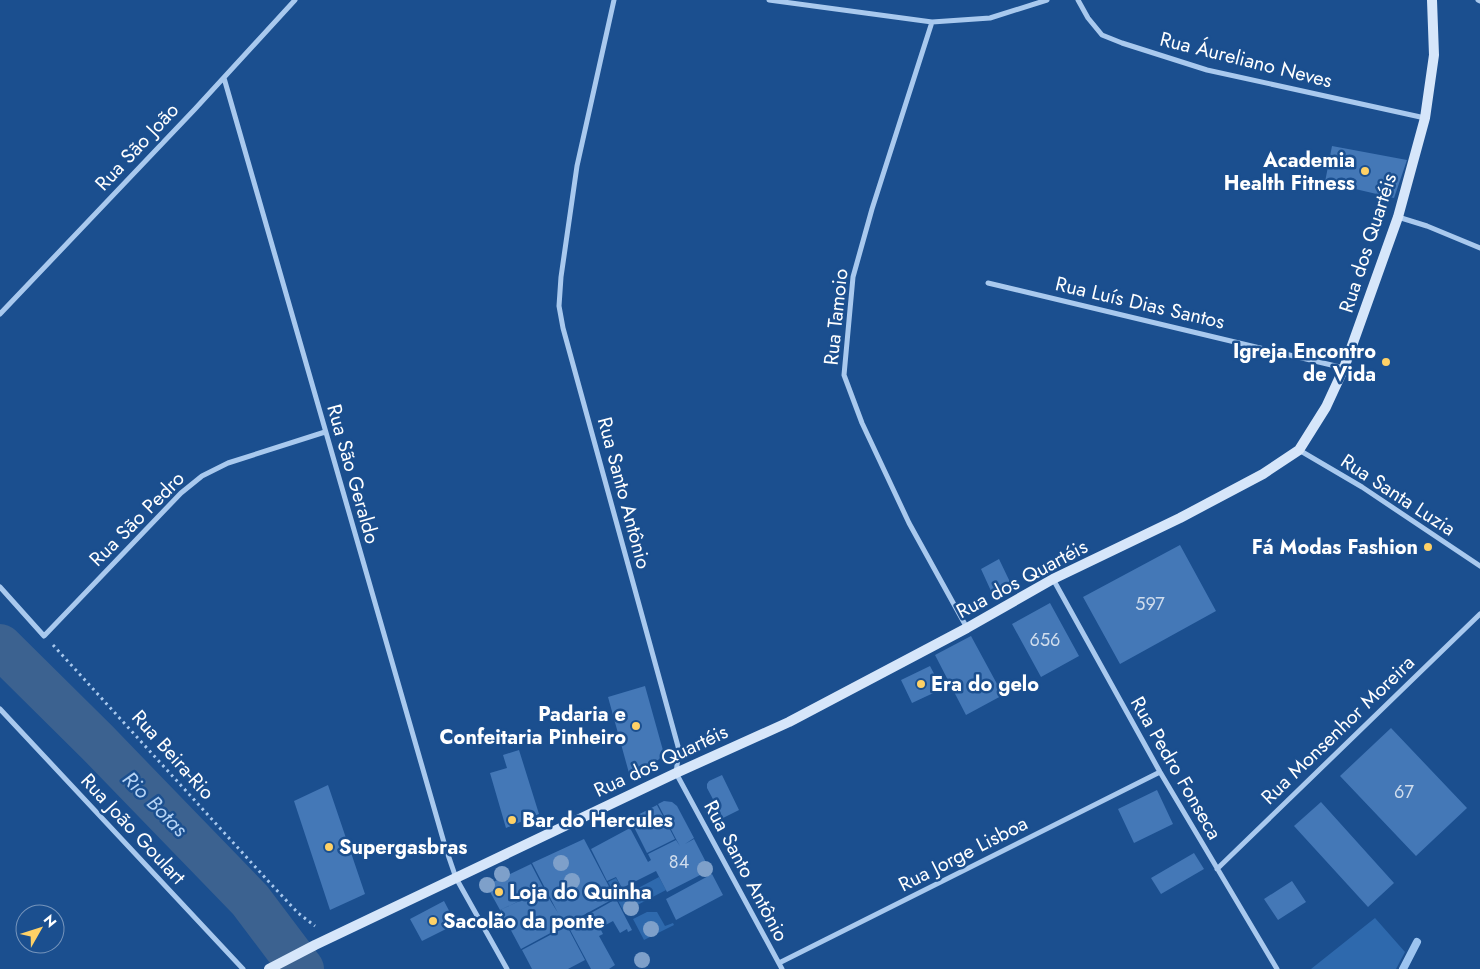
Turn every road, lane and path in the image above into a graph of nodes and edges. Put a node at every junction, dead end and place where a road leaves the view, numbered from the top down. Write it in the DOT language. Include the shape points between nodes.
graph roads {
  1 [pos="294,0"];
  2 [pos="614,0"];
  3 [pos="769,0"];
  4 [pos="1047,0"];
  5 [pos="1078,0"];
  6 [pos="1432,0"];
  7 [pos="932,22"];
  8 [pos="224,78"];
  9 [pos="1425,118"];
  10 [pos="1398,217"];
  11 [pos="1480,248"];
  12 [pos="988,284"];
  13 [pos="0,314"];
  14 [pos="1344,368"];
  15 [pos="325,432"];
  16 [pos="1299,450"];
  17 [pos="1480,566"];
  18 [pos="1053,580"];
  19 [pos="0,587"];
  20 [pos="1480,614"];
  21 [pos="967,628"];
  22 [pos="44,636"];
  23 [pos="0,708"];
  24 [pos="1160,772"];
  25 [pos="676,773"];
  26 [pos="1217,869"];
  27 [pos="456,878"];
  28 [pos="329,938"];
  29 [pos="779,963"];
  30 [pos="274,966"];
  31 [pos="244,969"];
  32 [pos="507,969"];
  33 [pos="782,969"];
  34 [pos="1277,969"];
  1 -- 8 [label="street, Rua São João"];
  2 -- 25 [label="street, Rua Santo Antônio" via="577,166 559,306 679,750"];
  3 -- 7 [label="street"];
  4 -- 7 [label="street" via="990,18"];
  5 -- 9 [label="street, Rua Áureliano Neves" via="1102,35 1122,44 1207,70"];
  6 -- 9 [label="street, Rua dos Quartéis" via="1434,55"];
  7 -- 21 [label="street, Rua Tamoio" via="853,277 844,375 862,423 909,523"];
  8 -- 13 [label="street, Rua São João"];
  8 -- 15 [label="street, Rua São Geraldo"];
  9 -- 10 [label="street, Rua dos Quartéis"];
  10 -- 11 [label="street"];
  10 -- 14 [label="street, Rua dos Quartéis"];
  12 -- 14 [label="street, Rua Luís Dias Santos"];
  14 -- 16 [label="street, Rua dos Quartéis" via="1326,406"];
  15 -- 22 [label="street, Rua São Pedro" via="228,463 202,476 181,493"];
  15 -- 27 [label="street, Rua São Geraldo"];
  16 -- 17 [label="street, Rua Santa Luzia" via="1362,487"];
  16 -- 18 [label="street, Rua dos Quartéis" via="1255,479"];
  18 -- 21 [label="street, Rua dos Quartéis"];
  18 -- 24 [label="street, Rua Pedro Fonseca"];
  19 -- 22 [label="street"];
  20 -- 26 [label="street, Rua Monsenhor Moreira"];
  21 -- 25 [label="street, Rua dos Quartéis" via="789,722"];
  22 -- 28 [label="path, Rua Beira-Rio" via="298,913"];
  23 -- 31 [label="street, Rua João Goulart"];
  24 -- 26 [label="street, Rua Pedro Fonseca"];
  24 -- 29 [label="street, Rua Jorge Lisboa"];
  25 -- 27 [label="street, Rua dos Quartéis"];
  25 -- 29 [label="street, Rua Santo Antônio"];
  26 -- 34 [label="street, Rua Pedro Fonseca"];
  27 -- 28 [label="street, Rua dos Quartéis"];
  27 -- 32 [label="street, Rua São Geraldo"];
  28 -- 30 [label="street, Rua dos Quartéis"];
  29 -- 33 [label="street, Rua Santo Antônio"];
}
